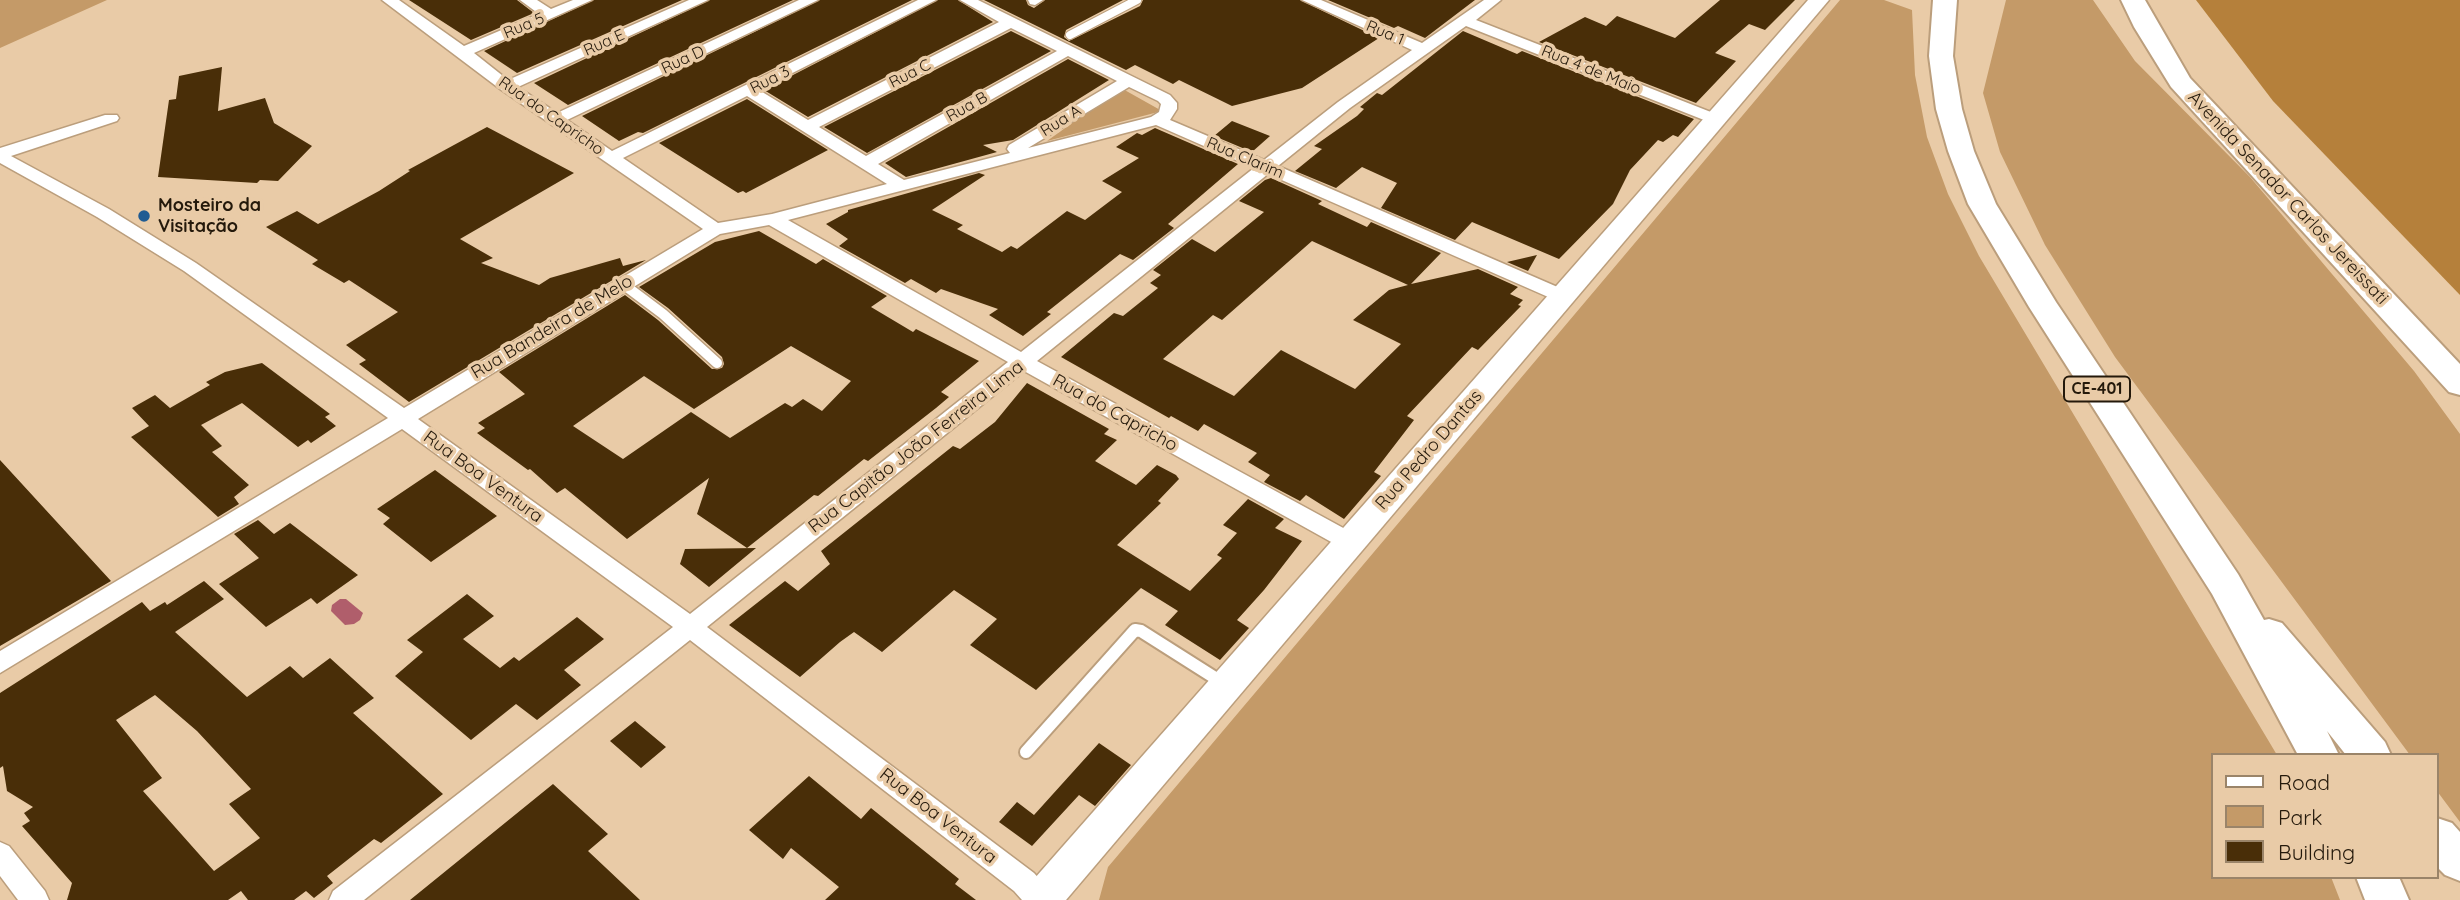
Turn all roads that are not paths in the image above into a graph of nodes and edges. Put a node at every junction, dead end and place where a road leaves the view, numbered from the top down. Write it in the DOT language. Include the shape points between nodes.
graph roads {
  1 [pos="389,0"];
  2 [pos="527,0"];
  3 [pos="585,0"];
  4 [pos="701,0"];
  5 [pos="811,0"];
  6 [pos="929,0"];
  7 [pos="967,0"];
  8 [pos="1137,0"];
  9 [pos="1309,0"];
  10 [pos="1494,0"];
  11 [pos="1819,0"];
  12 [pos="1964,0"];
  13 [pos="2113,0"];
  14 [pos="2133,0"];
  15 [pos="1944,12"];
  16 [pos="550,15"];
  17 [pos="1466,21"];
  18 [pos="1010,22"];
  19 [pos="1068,43"];
  20 [pos="1423,49"];
  21 [pos="463,52"];
  22 [pos="1126,81"];
  23 [pos="2180,82"];
  24 [pos="506,86"];
  25 [pos="748,90"];
  26 [pos="111,118"];
  27 [pos="1715,119"];
  28 [pos="555,120"];
  29 [pos="1157,120"];
  30 [pos="809,126"];
  31 [pos="0,154"];
  32 [pos="610,158"];
  33 [pos="996,160"];
  34 [pos="868,162"];
  35 [pos="1268,167"];
  36 [pos="900,185"];
  37 [pos="772,219"];
  38 [pos="715,229"];
  39 [pos="623,284"];
  40 [pos="1562,296"];
  41 [pos="1023,362"];
  42 [pos="717,363"];
  43 [pos="2460,384"];
  44 [pos="402,419"];
  45 [pos="1350,542"];
  46 [pos="2225,584"];
  47 [pos="690,627"];
  48 [pos="0,663"];
  49 [pos="1225,684"];
  50 [pos="1026,752"];
  51 [pos="2318,753"];
  52 [pos="2369,753"];
  53 [pos="2439,839"];
  54 [pos="0,855"];
  55 [pos="2460,861"];
  56 [pos="2378,879"];
  57 [pos="35,900"];
  58 [pos="342,900"];
  59 [pos="1040,900"];
  60 [pos="2387,900"];
  1 -- 21 [label="street, Rua do Capricho"];
  2 -- 16 [label="street"];
  3 -- 16 [label="street, Rua 5"];
  4 -- 24 [label="street, Rua E"];
  5 -- 28 [label="street, Rua D"];
  6 -- 25 [label="street, Rua 3"];
  7 -- 18 [label="street"];
  8 -- 19 [label="lane"];
  9 -- 20 [label="street, Rua 1"];
  10 -- 17 [label="street, Rua Capitão João Ferreira Lima"];
  11 -- 27 [label="main road, Rua Pedro Dantas"];
  12 -- 15 [label="main road"];
  13 -- 23 [label="main road"];
  14 -- 23 [label="main road, Avenida Senador Carlos Jereissati"];
  15 -- 46 [label="main road, CE-401" via="1941,56 1949,109 1982,204"];
  16 -- 21 [label="street, Rua 5"];
  17 -- 20 [label="street, Rua Capitão João Ferreira Lima"];
  17 -- 27 [label="street, Rua 4 de Maio"];
  18 -- 19 [label="street"];
  18 -- 30 [label="street, Rua C"];
  19 -- 22 [label="street"];
  19 -- 34 [label="street, Rua B"];
  20 -- 35 [label="street, Rua Capitão João Ferreira Lima"];
  21 -- 24 [label="street, Rua do Capricho"];
  22 -- 29 [label="street" via="1169,103 1166,115"];
  22 -- 33 [label="street, Rua A"];
  23 -- 43 [label="main road, Avenida Senador Carlos Jereissati"];
  24 -- 28 [label="street, Rua do Capricho"];
  25 -- 30 [label="street"];
  25 -- 32 [label="street, Rua 3"];
  26 -- 31 [label="street, Rua Boa Ventura"];
  27 -- 40 [label="main road, Rua Pedro Dantas"];
  28 -- 32 [label="street, Rua do Capricho"];
  29 -- 33 [label="street, Rua Bandeira de Melo"];
  29 -- 35 [label="street, Rua Clarim"];
  30 -- 34 [label="street"];
  31 -- 44 [label="street, Rua Boa Ventura" via="190,267"];
  32 -- 38 [label="street, Rua do Capricho"];
  33 -- 36 [label="street, Rua Bandeira de Melo"];
  34 -- 36 [label="street"];
  35 -- 40 [label="street, Rua Clarim"];
  35 -- 41 [label="street, Rua Capitão João Ferreira Lima"];
  36 -- 37 [label="street, Rua Bandeira de Melo"];
  37 -- 38 [label="street, Rua Bandeira de Melo"];
  37 -- 41 [label="street, Rua do Capricho"];
  38 -- 39 [label="street, Rua Bandeira de Melo"];
  39 -- 42 [label="lane"];
  39 -- 44 [label="street, Rua Bandeira de Melo"];
  40 -- 45 [label="main road, Rua Pedro Dantas"];
  41 -- 45 [label="street, Rua do Capricho"];
  41 -- 47 [label="street, Rua Capitão João Ferreira Lima"];
  44 -- 47 [label="street, Rua Boa Ventura"];
  44 -- 48 [label="street, Rua Bandeira de Melo"];
  45 -- 49 [label="main road, Rua Pedro Dantas"];
  46 -- 51 [label="main road, CE-401"];
  46 -- 52 [label="main road"];
  47 -- 58 [label="street, Rua Capitão João Ferreira Lima"];
  47 -- 59 [label="street, Rua Boa Ventura" via="1024,882"];
  49 -- 50 [label="lane" via="1135,630"];
  49 -- 59 [label="main road, Rua Pedro Dantas"];
  53 -- 55 [label="main road"];
  54 -- 57 [label="street"];
  56 -- 60 [label="main road"];
}
